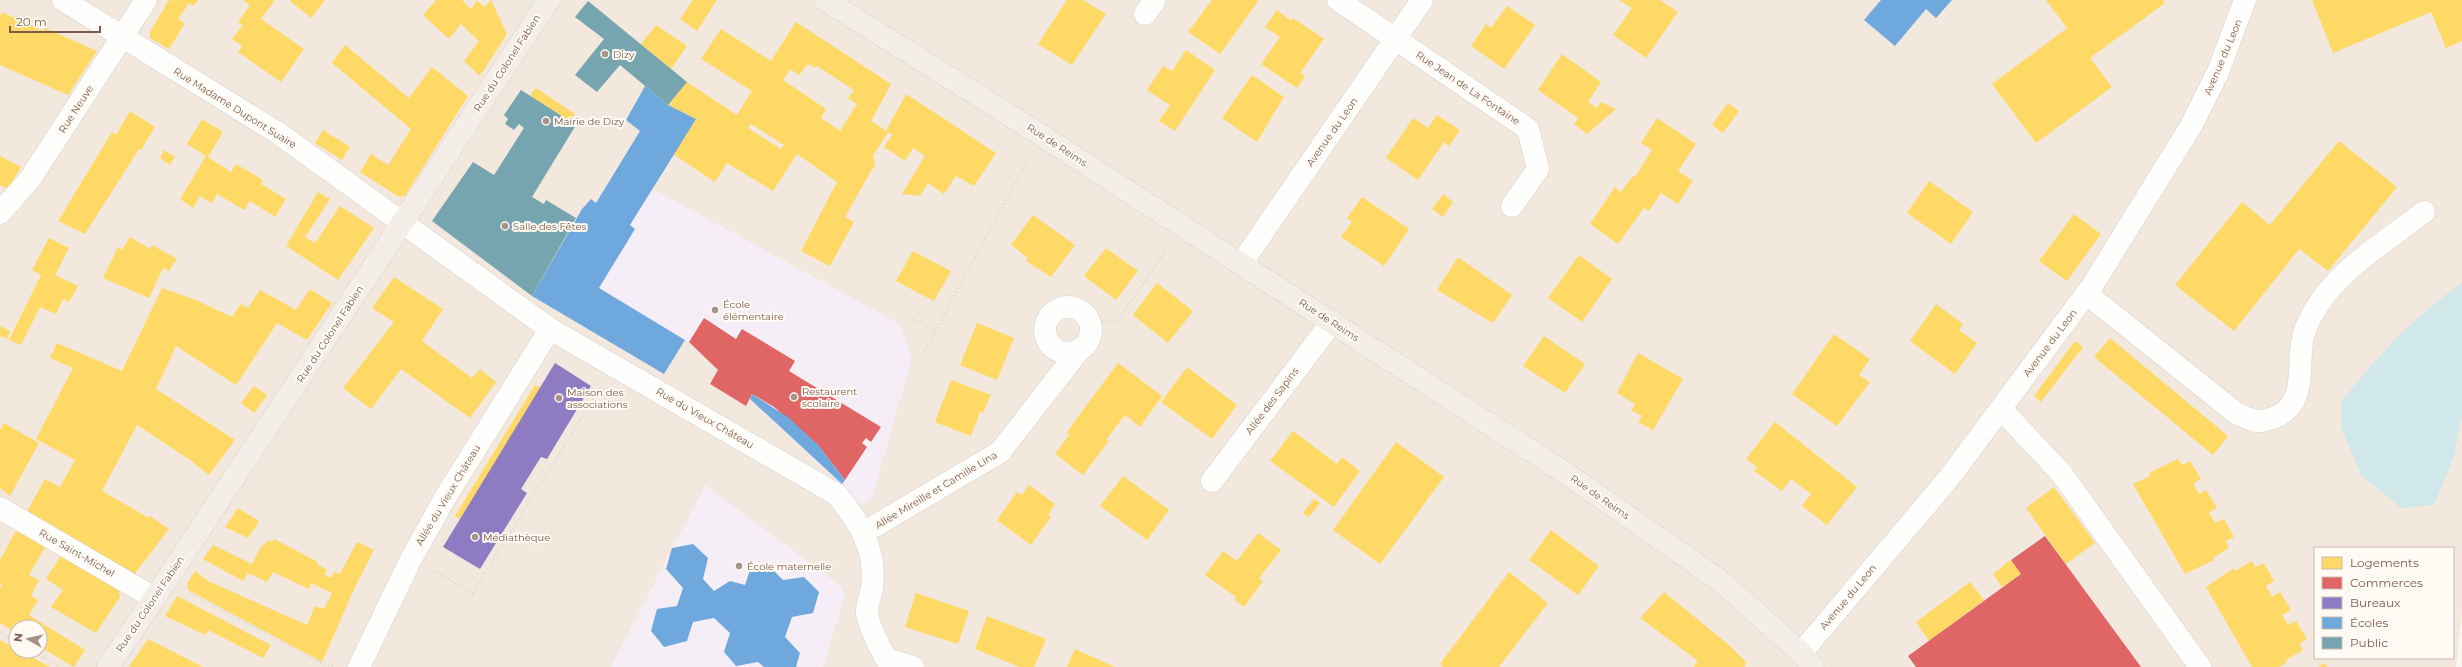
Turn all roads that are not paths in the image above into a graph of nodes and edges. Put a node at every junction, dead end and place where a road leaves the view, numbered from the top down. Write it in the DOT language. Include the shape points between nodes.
graph roads {
  1 [pos="62,0"];
  2 [pos="146,0"];
  3 [pos="549,0"];
  4 [pos="826,0"];
  5 [pos="1338,0"];
  6 [pos="1422,0"];
  7 [pos="2245,0"];
  8 [pos="123,37"];
  9 [pos="1396,39"];
  10 [pos="1512,206"];
  11 [pos="2424,212"];
  12 [pos="0,213"];
  13 [pos="403,224"];
  14 [pos="1241,264"];
  15 [pos="2087,294"];
  16 [pos="1332,322"];
  17 [pos="550,329"];
  18 [pos="1080,349"];
  19 [pos="2001,409"];
  20 [pos="1212,481"];
  21 [pos="0,508"];
  22 [pos="863,533"];
  23 [pos="160,590"];
  24 [pos="1807,660"];
  25 [pos="878,663"];
  26 [pos="108,667"];
  27 [pos="359,667"];
  28 [pos="913,667"];
  29 [pos="2200,667"];
  1 -- 8 [label="street, Rue Madame Dupont Suaire"];
  2 -- 8 [label="street, Rue Neuve"];
  3 -- 13 [label="main road, Rue du Colonel Fabien"];
  4 -- 14 [label="main road, Rue de Reims"];
  5 -- 9 [label="street, Rue Jean de La Fontaine"];
  6 -- 9 [label="street, Avenue du Leon"];
  7 -- 15 [label="street, Avenue du Leon" via="2218,72 2191,126"];
  8 -- 12 [label="street, Rue Neuve" via="30,179"];
  8 -- 13 [label="street, Rue Madame Dupont Suaire" via="278,133"];
  9 -- 10 [label="street, Rue Jean de La Fontaine" via="1528,129 1538,169"];
  9 -- 14 [label="street, Avenue du Leon"];
  11 -- 15 [label="street" via="2347,271 2321,298 2304,332 2300,381 2291,405 2280,415 2256,421 2236,413"];
  13 -- 17 [label="street, Rue du Vieux Château"];
  13 -- 23 [label="main road, Rue du Colonel Fabien"];
  14 -- 16 [label="main road, Rue de Reims"];
  15 -- 19 [label="street, Avenue du Leon"];
  16 -- 20 [label="street, Allée des Sapins"];
  16 -- 24 [label="main road, Rue de Reims" via="1567,474 1722,582"];
  17 -- 22 [label="street, Rue du Vieux Château" via="836,494 852,513"];
  17 -- 27 [label="street, Allée du Vieux Château" via="445,498 411,559"];
  18 -- 18 [label="street" via="1066,353 1058,351 1047,340 1045,325 1054,312 1069,307 1082,312 1090,324 1090,338"];
  18 -- 22 [label="street, Allée Mireille et Camille Lina" via="1000,452"];
  19 -- 24 [label="street, Avenue du Leon"];
  19 -- 29 [label="street" via="2062,474"];
  21 -- 23 [label="street, Rue Saint-Michel"];
  22 -- 25 [label="street, Rue du Vieux Château" via="873,563 872,588 867,612"];
  23 -- 26 [label="main road, Rue du Colonel Fabien"];
  25 -- 28 [label="street, Rue du Vieux Château"];
}
